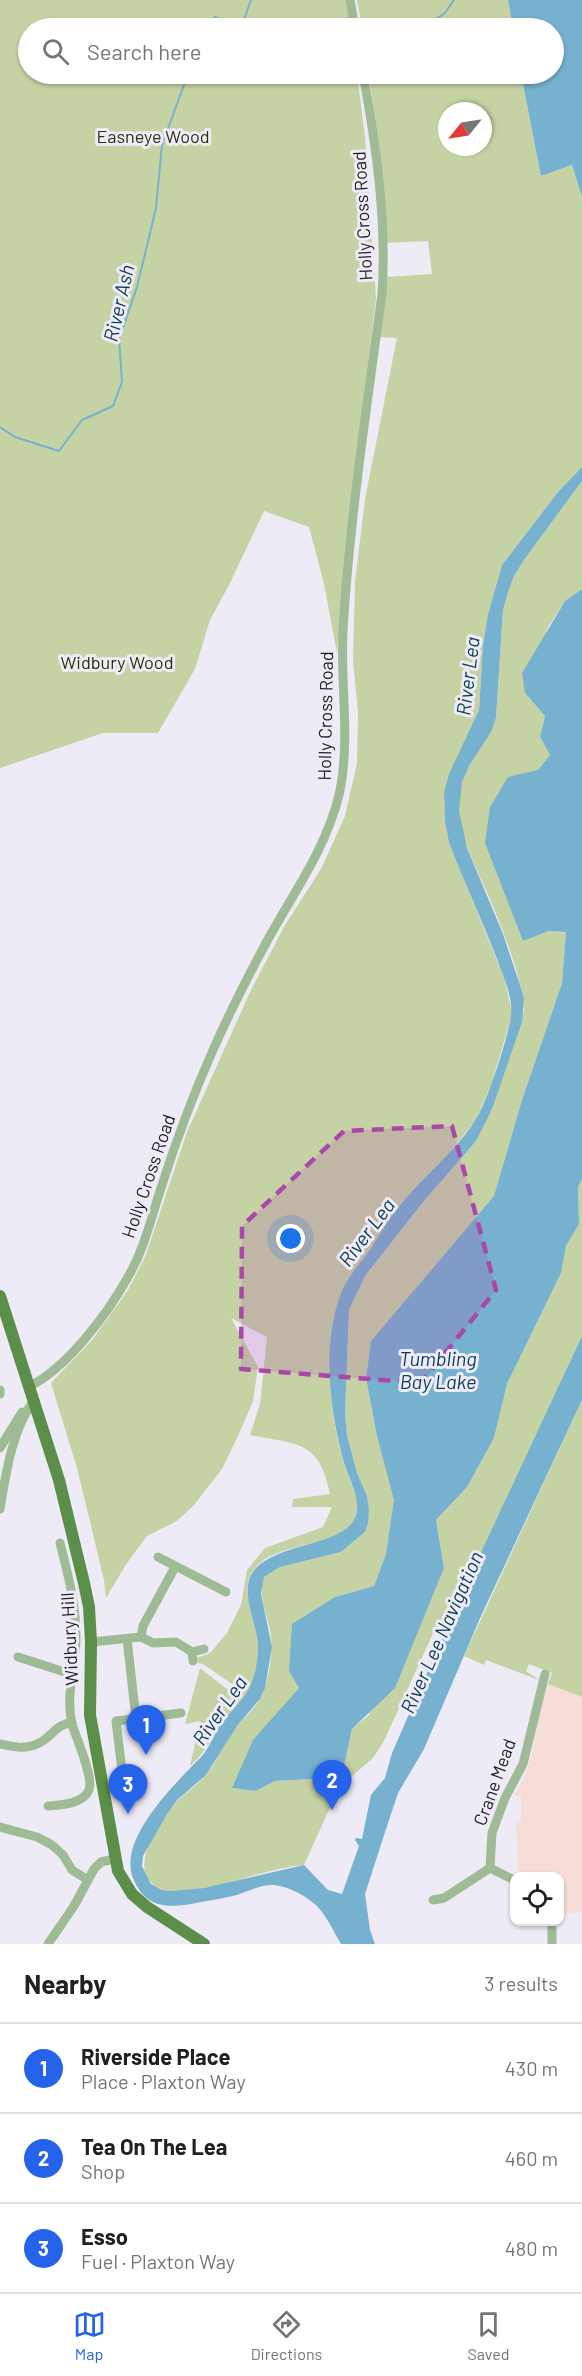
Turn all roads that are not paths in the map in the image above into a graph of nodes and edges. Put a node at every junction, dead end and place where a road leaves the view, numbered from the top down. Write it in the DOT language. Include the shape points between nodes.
graph roads {
  1 [pos="350,0"];
  2 [pos="353,18"];
  3 [pos="365,84"];
  4 [pos="0,1296"];
  5 [pos="30,1386"];
  6 [pos="0,1389"];
  7 [pos="0,1394"];
  8 [pos="31,1404"];
  9 [pos="0,1448"];
  10 [pos="0,1509"];
  11 [pos="60,1543"];
  12 [pos="158,1557"];
  13 [pos="175,1567"];
  14 [pos="226,1592"];
  15 [pos="141,1637"];
  16 [pos="127,1639"];
  17 [pos="91,1642"];
  18 [pos="204,1649"];
  19 [pos="18,1658"];
  20 [pos="71,1674"];
  21 [pos="545,1674"];
  22 [pos="181,1713"];
  23 [pos="136,1719"];
  24 [pos="72,1723"];
  25 [pos="94,1739"];
  26 [pos="78,1742"];
  27 [pos="0,1744"];
  28 [pos="125,1796"];
  29 [pos="48,1806"];
  30 [pos="0,1827"];
  31 [pos="114,1859"];
  32 [pos="490,1868"];
  33 [pos="510,1878"];
  34 [pos="88,1880"];
  35 [pos="433,1900"];
  36 [pos="552,1926"];
  37 [pos="48,1944"];
  38 [pos="204,1944"];
  39 [pos="552,1944"];
  1 -- 2 [label="street"];
  3 -- 5 [label="street, Holly Cross Road" via="383,246 382,289 359,454 346,590 342,670 344,767 338,797 314,860 266,943 213,1050 129,1276 75,1348 56,1368"];
  4 -- 5 [label="main road, Widbury Hill"];
  5 -- 8 [label="main road, Widbury Hill"];
  6 -- 7 [label="street"];
  8 -- 9 [label="street"];
  8 -- 10 [label="street" via="9,1462"];
  8 -- 17 [label="main road, Widbury Hill" via="65,1499 84,1582"];
  11 -- 20 [label="street" via="76,1625"];
  12 -- 13 [label="street"];
  13 -- 14 [label="street" via="180,1566"];
  13 -- 15 [label="street" via="143,1626"];
  15 -- 16 [label="street"];
  15 -- 18 [label="street" via="153,1643 176,1642 193,1657"];
  16 -- 17 [label="street"];
  16 -- 23 [label="street"];
  17 -- 25 [label="main road, Widbury Hill" via="90,1715"];
  19 -- 20 [label="street"];
  20 -- 24 [label="street"];
  21 -- 32 [label="street, Crane Mead" via="522,1764 494,1825"];
  22 -- 23 [label="street"];
  23 -- 28 [label="street" via="116,1721"];
  24 -- 26 [label="street"];
  24 -- 27 [label="street" via="62,1724 33,1746"];
  25 -- 26 [label="street"];
  25 -- 31 [label="main road, Widbury Hill"];
  26 -- 29 [label="street" via="88,1791 74,1802"];
  30 -- 34 [label="street" via="52,1845 72,1870"];
  31 -- 34 [label="street" via="98,1865"];
  31 -- 38 [label="main road, Widbury Hill" via="132,1894"];
  32 -- 33 [label="street"];
  32 -- 35 [label="street" via="444,1898"];
  34 -- 37 [label="street"];
  36 -- 39 [label="street"];
}
